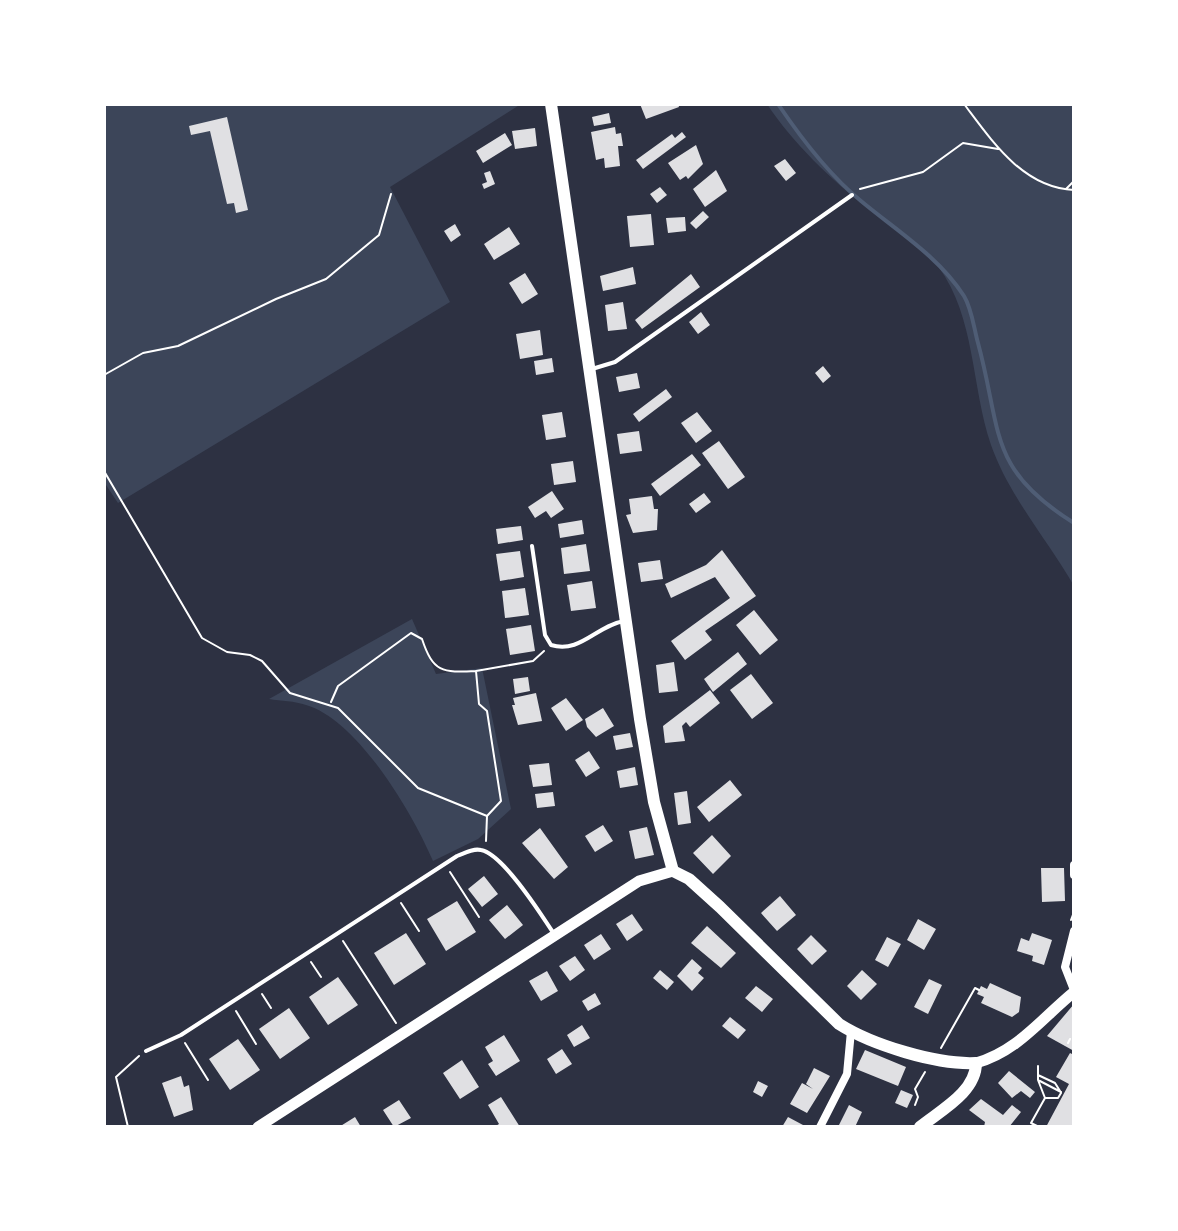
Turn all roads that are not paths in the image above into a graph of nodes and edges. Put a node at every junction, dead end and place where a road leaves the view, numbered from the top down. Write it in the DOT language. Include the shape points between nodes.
graph roads {
  1 [pos="551,104"];
  2 [pos="853,194"];
  3 [pos="589,370"];
  4 [pos="532,546"];
  5 [pos="626,621"];
  6 [pos="1074,865"];
  7 [pos="673,871"];
  8 [pos="1074,875"];
  9 [pos="1074,931"];
  10 [pos="555,936"];
  11 [pos="1074,991"];
  12 [pos="851,1031"];
  13 [pos="146,1051"];
  14 [pos="976,1063"];
  15 [pos="258,1127"];
  16 [pos="820,1127"];
  17 [pos="920,1127"];
  1 -- 3 [label="main road"];
  2 -- 3 [label="lane" via="615,362"];
  3 -- 5 [label="main road"];
  4 -- 5 [label="lane" via="545,635 551,645 573,647 612,623"];
  5 -- 7 [label="main road" via="654,802"];
  6 -- 8 [label="street"];
  7 -- 10 [label="street" via="639,881"];
  7 -- 12 [label="main road" via="689,879"];
  9 -- 11 [label="street" via="1065,967"];
  10 -- 13 [label="lane" via="499,861 476,849 181,1035"];
  10 -- 15 [label="street"];
  11 -- 14 [label="street" via="1019,1041"];
  12 -- 14 [label="main road" via="957,1064"];
  12 -- 16 [label="street" via="847,1074"];
  14 -- 17 [label="main road" via="970,1086"];
}
